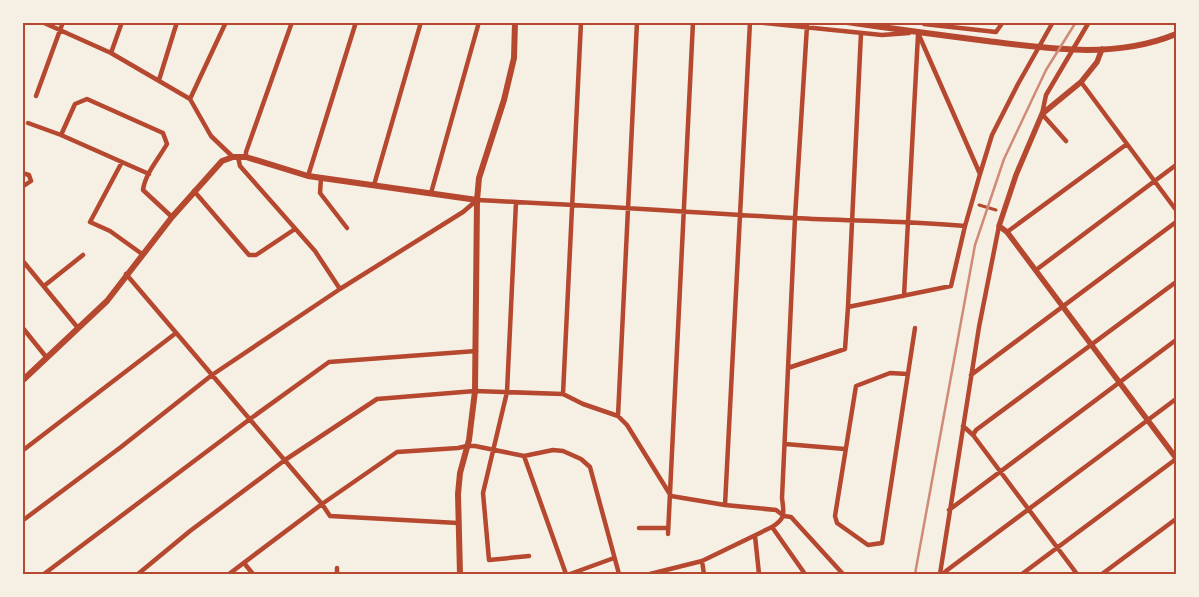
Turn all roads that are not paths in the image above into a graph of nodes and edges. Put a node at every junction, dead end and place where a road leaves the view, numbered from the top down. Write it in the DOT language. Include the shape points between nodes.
graph roads {
  1 [pos="42,22"];
  2 [pos="63,22"];
  3 [pos="122,22"];
  4 [pos="177,22"];
  5 [pos="226,22"];
  6 [pos="292,22"];
  7 [pos="356,22"];
  8 [pos="421,22"];
  9 [pos="479,22"];
  10 [pos="515,22"];
  11 [pos="581,22"];
  12 [pos="637,22"];
  13 [pos="693,22"];
  14 [pos="750,22"];
  15 [pos="755,22"];
  16 [pos="847,22"];
  17 [pos="923,22"];
  18 [pos="1003,22"];
  19 [pos="1053,22"];
  20 [pos="1089,22"];
  21 [pos="807,26"];
  22 [pos="59,32"];
  23 [pos="861,33"];
  24 [pos="918,33"];
  25 [pos="1176,34"];
  26 [pos="1102,49"];
  27 [pos="111,53"];
  28 [pos="158,80"];
  29 [pos="1081,82"];
  30 [pos="36,96"];
  31 [pos="190,99"];
  32 [pos="1042,114"];
  33 [pos="28,123"];
  34 [pos="61,135"];
  35 [pos="1066,141"];
  36 [pos="1127,144"];
  37 [pos="236,157"];
  38 [pos="246,157"];
  39 [pos="122,162"];
  40 [pos="1176,165"];
  41 [pos="22,173"];
  42 [pos="149,174"];
  43 [pos="980,174"];
  44 [pos="308,176"];
  45 [pos="321,178"];
  46 [pos="1155,181"];
  47 [pos="374,186"];
  48 [pos="22,188"];
  49 [pos="194,191"];
  50 [pos="431,193"];
  51 [pos="476,200"];
  52 [pos="516,202"];
  53 [pos="572,205"];
  54 [pos="979,205"];
  55 [pos="628,208"];
  56 [pos="685,210"];
  57 [pos="996,210"];
  58 [pos="1176,210"];
  59 [pos="740,214"];
  60 [pos="172,216"];
  61 [pos="795,218"];
  62 [pos="851,220"];
  63 [pos="908,221"];
  64 [pos="1176,222"];
  65 [pos="965,226"];
  66 [pos="1000,226"];
  67 [pos="348,228"];
  68 [pos="295,229"];
  69 [pos="1007,232"];
  70 [pos="82,254"];
  71 [pos="142,254"];
  72 [pos="22,260"];
  73 [pos="1036,270"];
  74 [pos="126,274"];
  75 [pos="1176,282"];
  76 [pos="44,286"];
  77 [pos="340,289"];
  78 [pos="904,296"];
  79 [pos="1063,306"];
  80 [pos="848,307"];
  81 [pos="22,327"];
  82 [pos="78,328"];
  83 [pos="915,328"];
  84 [pos="176,333"];
  85 [pos="1176,340"];
  86 [pos="1092,346"];
  87 [pos="476,351"];
  88 [pos="47,358"];
  89 [pos="788,368"];
  90 [pos="907,374"];
  91 [pos="212,375"];
  92 [pos="971,375"];
  93 [pos="22,381"];
  94 [pos="1119,382"];
  95 [pos="476,391"];
  96 [pos="507,392"];
  97 [pos="563,394"];
  98 [pos="1176,399"];
  99 [pos="618,416"];
  100 [pos="250,419"];
  101 [pos="1148,421"];
  102 [pos="963,426"];
  103 [pos="973,435"];
  104 [pos="785,444"];
  105 [pos="467,446"];
  106 [pos="492,449"];
  107 [pos="845,449"];
  108 [pos="22,451"];
  109 [pos="524,456"];
  110 [pos="1176,459"];
  111 [pos="285,460"];
  112 [pos="1000,471"];
  113 [pos="671,496"];
  114 [pos="322,504"];
  115 [pos="725,505"];
  116 [pos="949,510"];
  117 [pos="1029,510"];
  118 [pos="784,516"];
  119 [pos="1176,519"];
  120 [pos="22,521"];
  121 [pos="458,523"];
  122 [pos="772,527"];
  123 [pos="639,528"];
  124 [pos="668,528"];
  125 [pos="668,534"];
  126 [pos="755,536"];
  127 [pos="1057,548"];
  128 [pos="529,556"];
  129 [pos="614,558"];
  130 [pos="702,561"];
  131 [pos="244,563"];
  132 [pos="337,568"];
  133 [pos="44,574"];
  134 [pos="138,574"];
  135 [pos="229,574"];
  136 [pos="253,574"];
  137 [pos="337,574"];
  138 [pos="460,574"];
  139 [pos="566,574"];
  140 [pos="570,574"];
  141 [pos="619,574"];
  142 [pos="650,574"];
  143 [pos="704,574"];
  144 [pos="759,574"];
  145 [pos="804,574"];
  146 [pos="842,574"];
  147 [pos="942,574"];
  148 [pos="1022,574"];
  149 [pos="1077,574"];
  150 [pos="1102,574"];
  1 -- 22 [label="street"];
  2 -- 22 [label="street"];
  3 -- 27 [label="street"];
  4 -- 28 [label="street"];
  5 -- 31 [label="street"];
  6 -- 38 [label="street"];
  7 -- 44 [label="street"];
  8 -- 47 [label="street"];
  9 -- 50 [label="street"];
  10 -- 51 [label="main road" via="514,58 479,178"];
  11 -- 53 [label="street"];
  12 -- 55 [label="street"];
  13 -- 56 [label="street"];
  14 -- 59 [label="street"];
  15 -- 21 [label="street"];
  16 -- 24 [label="main road"];
  17 -- 18 [label="street" via="996,32"];
  19 -- 43 [label="street" via="992,135"];
  20 -- 32 [label="street" via="1046,95"];
  21 -- 23 [label="street"];
  21 -- 61 [label="street"];
  22 -- 27 [label="street"];
  22 -- 30 [label="street"];
  23 -- 24 [label="street"];
  23 -- 62 [label="street"];
  24 -- 26 [label="main road" via="1074,50"];
  24 -- 43 [label="street"];
  24 -- 63 [label="street"];
  25 -- 26 [label="main road" via="1157,42"];
  26 -- 29 [label="street" via="1097,62"];
  27 -- 28 [label="street"];
  28 -- 31 [label="street"];
  29 -- 32 [label="street"];
  29 -- 36 [label="street"];
  31 -- 37 [label="street" via="211,136"];
  32 -- 35 [label="street"];
  32 -- 66 [label="street" via="1016,175"];
  33 -- 34 [label="street"];
  34 -- 39 [label="street"];
  34 -- 42 [label="street" via="75,104 87,99 163,133 167,144"];
  36 -- 46 [label="street"];
  36 -- 69 [label="street"];
  37 -- 38 [label="main road"];
  37 -- 49 [label="main road" via="222,161"];
  37 -- 68 [label="street" via="240,166"];
  38 -- 44 [label="main road"];
  39 -- 42 [label="street"];
  39 -- 71 [label="street" via="90,222 110,231"];
  40 -- 46 [label="street"];
  41 -- 48 [label="street" via="29,175 31,181"];
  42 -- 60 [label="street" via="143,190"];
  43 -- 65 [label="street"];
  44 -- 45 [label="main road"];
  45 -- 47 [label="main road"];
  45 -- 67 [label="street" via="320,193"];
  46 -- 58 [label="street"];
  46 -- 73 [label="street"];
  47 -- 50 [label="main road"];
  49 -- 60 [label="main road"];
  49 -- 68 [label="street" via="249,255 256,254"];
  50 -- 51 [label="main road"];
  51 -- 52 [label="street"];
  51 -- 77 [label="street" via="463,212"];
  51 -- 87 [label="main road"];
  52 -- 53 [label="street"];
  52 -- 96 [label="street"];
  53 -- 55 [label="street"];
  53 -- 97 [label="street"];
  54 -- 57 [label="street"];
  55 -- 56 [label="street"];
  55 -- 99 [label="street"];
  56 -- 59 [label="street"];
  56 -- 113 [label="street"];
  59 -- 61 [label="street"];
  59 -- 115 [label="street"];
  60 -- 71 [label="main road"];
  61 -- 62 [label="street"];
  61 -- 89 [label="street"];
  62 -- 63 [label="street"];
  62 -- 80 [label="street"];
  63 -- 65 [label="street"];
  63 -- 78 [label="street"];
  64 -- 79 [label="street"];
  65 -- 78 [label="street" via="951,286"];
  66 -- 69 [label="street"];
  66 -- 92 [label="street"];
  68 -- 77 [label="street" via="315,251"];
  69 -- 73 [label="street"];
  70 -- 76 [label="street"];
  71 -- 74 [label="main road"];
  72 -- 76 [label="street"];
  73 -- 79 [label="street"];
  74 -- 82 [label="main road" via="107,300"];
  74 -- 84 [label="street"];
  75 -- 86 [label="street"];
  76 -- 82 [label="street"];
  77 -- 91 [label="street"];
  78 -- 80 [label="street"];
  79 -- 86 [label="street"];
  79 -- 92 [label="street"];
  80 -- 89 [label="street" via="845,349"];
  81 -- 88 [label="street"];
  82 -- 88 [label="main road"];
  83 -- 90 [label="street"];
  84 -- 91 [label="street"];
  84 -- 108 [label="street"];
  85 -- 94 [label="street"];
  86 -- 94 [label="street"];
  86 -- 103 [label="street"];
  87 -- 95 [label="main road"];
  87 -- 100 [label="street" via="329,362"];
  88 -- 93 [label="main road"];
  89 -- 104 [label="street"];
  90 -- 107 [label="street" via="890,373 856,386"];
  90 -- 107 [label="street" via="882,543 868,545 837,523 835,516"];
  91 -- 100 [label="street"];
  91 -- 120 [label="street"];
  92 -- 102 [label="street"];
  94 -- 101 [label="street"];
  94 -- 112 [label="street"];
  95 -- 96 [label="street"];
  95 -- 105 [label="main road"];
  95 -- 111 [label="street" via="377,399"];
  96 -- 97 [label="street"];
  96 -- 106 [label="street"];
  97 -- 99 [label="street"];
  98 -- 101 [label="street"];
  99 -- 113 [label="street" via="627,425"];
  100 -- 111 [label="street"];
  100 -- 133 [label="street"];
  101 -- 110 [label="street"];
  101 -- 117 [label="street"];
  102 -- 103 [label="street"];
  102 -- 116 [label="street"];
  103 -- 112 [label="street"];
  104 -- 107 [label="street"];
  104 -- 118 [label="street"];
  105 -- 106 [label="street"];
  105 -- 114 [label="street" via="397,452"];
  105 -- 121 [label="main road" via="460,474"];
  106 -- 109 [label="street"];
  106 -- 128 [label="street" via="483,493 489,560"];
  109 -- 129 [label="street" via="563,451 581,458 590,467"];
  109 -- 139 [label="street"];
  110 -- 127 [label="street"];
  111 -- 114 [label="street"];
  111 -- 134 [label="street"];
  112 -- 116 [label="street"];
  112 -- 117 [label="street"];
  113 -- 115 [label="street"];
  113 -- 124 [label="street"];
  114 -- 121 [label="street" via="330,516"];
  114 -- 131 [label="street"];
  115 -- 118 [label="street" via="776,510"];
  116 -- 147 [label="street"];
  117 -- 127 [label="street"];
  117 -- 147 [label="street"];
  118 -- 122 [label="street"];
  118 -- 146 [label="street" via="792,517"];
  119 -- 150 [label="street"];
  121 -- 138 [label="main road"];
  122 -- 126 [label="street"];
  122 -- 145 [label="street"];
  123 -- 124 [label="street"];
  124 -- 125 [label="street"];
  126 -- 130 [label="street"];
  126 -- 144 [label="street"];
  127 -- 148 [label="street"];
  127 -- 149 [label="street"];
  129 -- 140 [label="street"];
  129 -- 141 [label="street"];
  130 -- 142 [label="street"];
  130 -- 143 [label="street"];
  131 -- 135 [label="street"];
  131 -- 136 [label="street"];
  132 -- 137 [label="street"];
}
